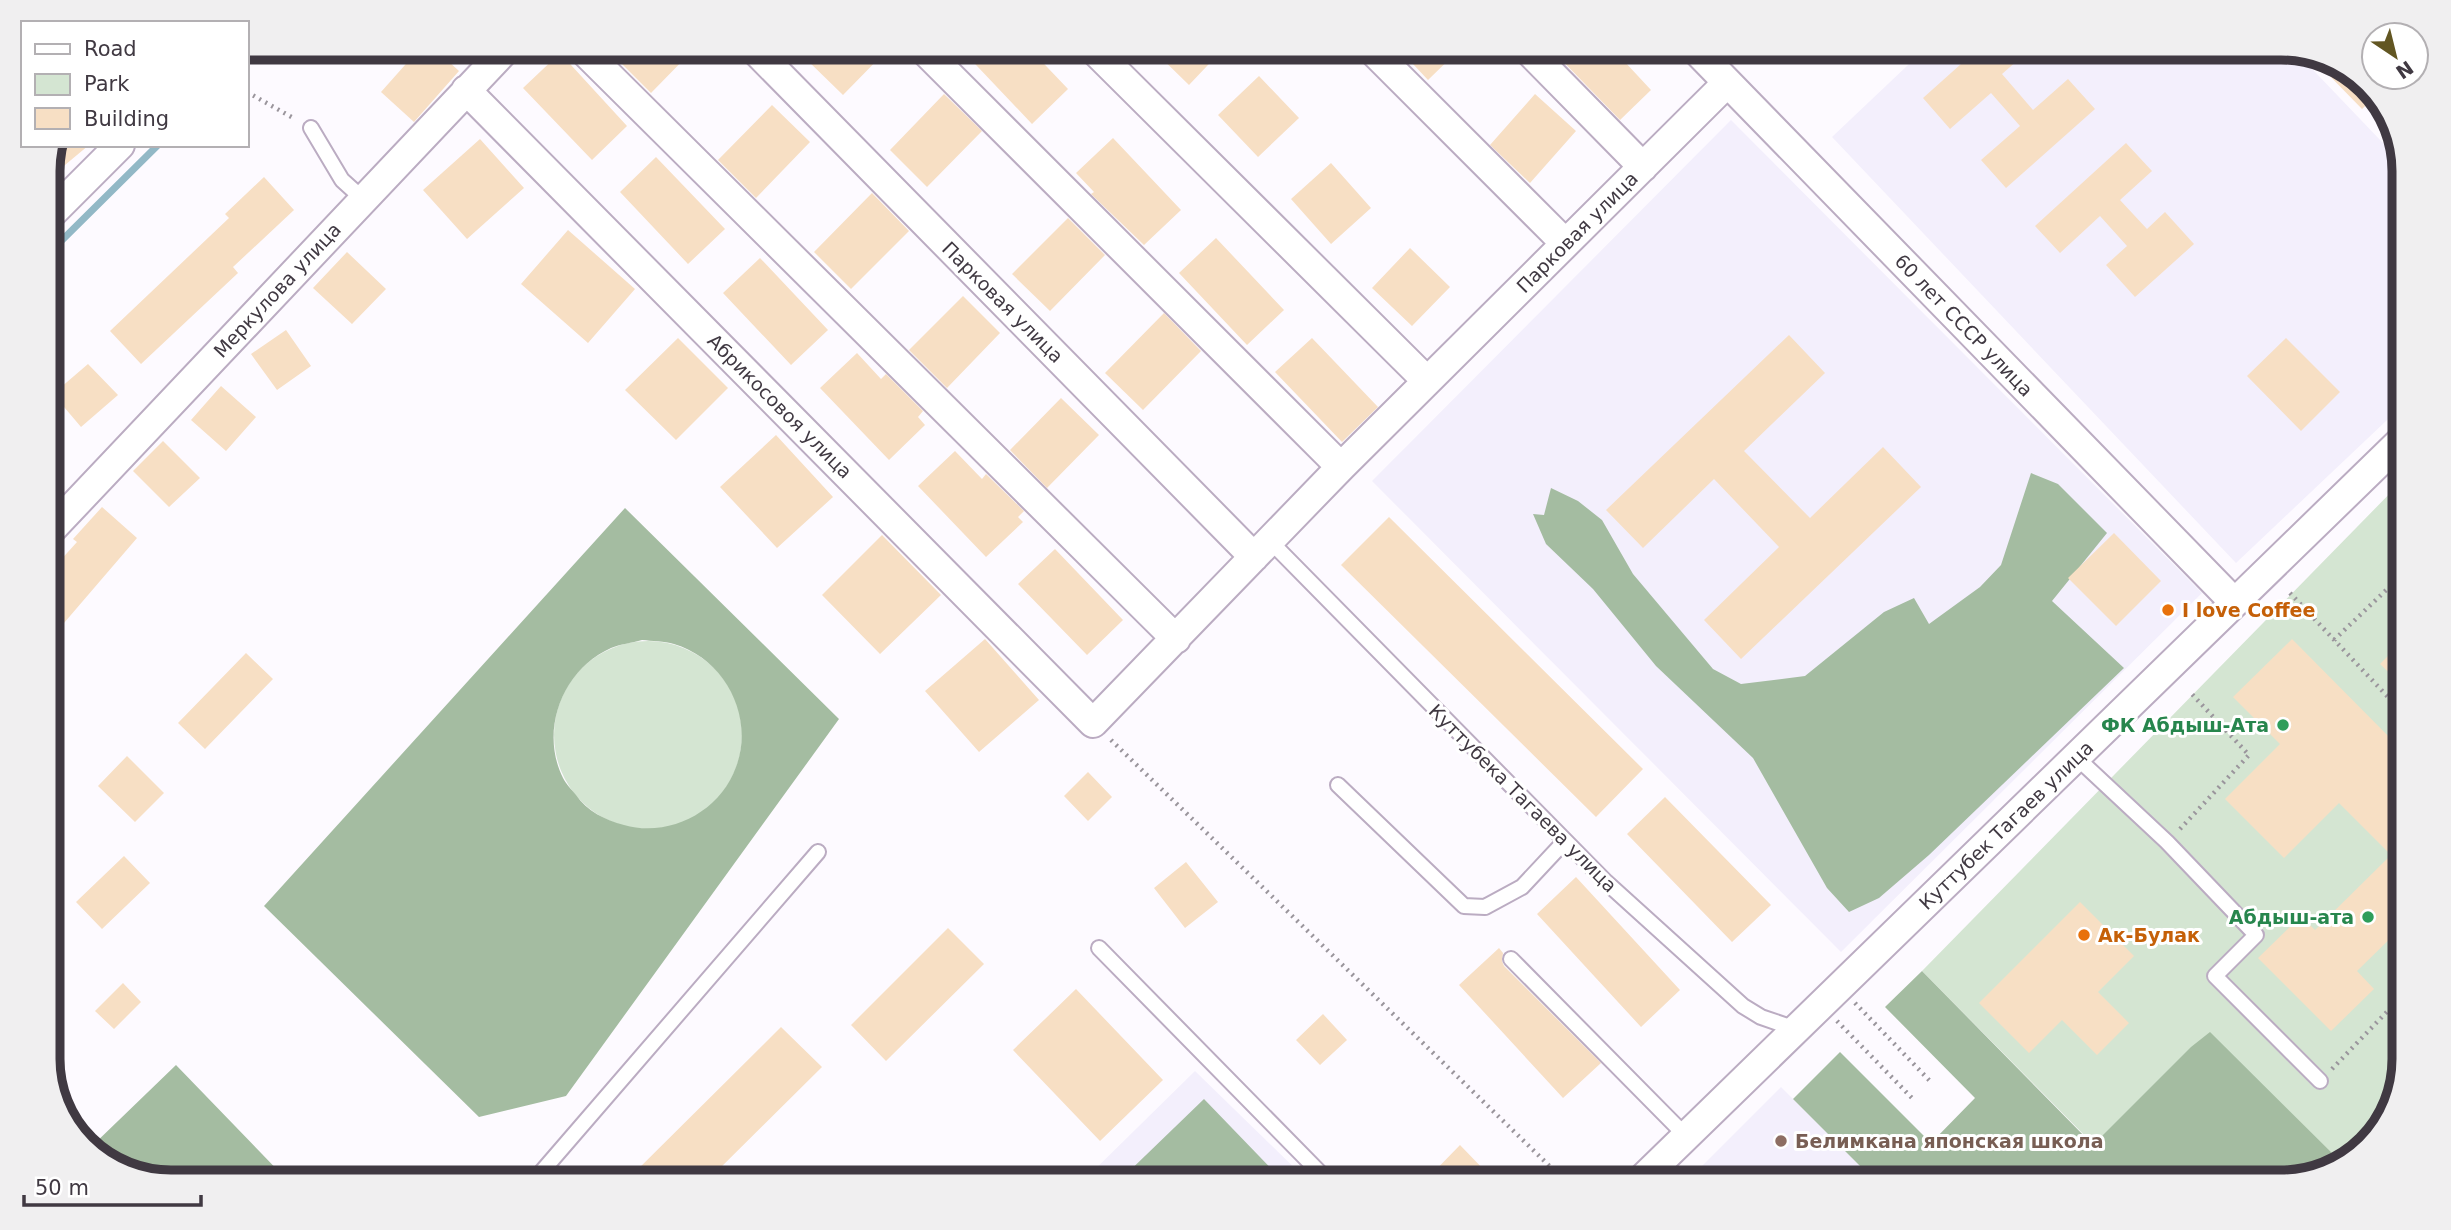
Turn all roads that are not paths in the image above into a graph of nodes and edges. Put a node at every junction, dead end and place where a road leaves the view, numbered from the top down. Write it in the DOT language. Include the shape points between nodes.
graph roads {
  1 [pos="495,60"];
  2 [pos="593,60"];
  3 [pos="765,60"];
  4 [pos="934,60"];
  5 [pos="1104,60"];
  6 [pos="1382,60"];
  7 [pos="1538,60"];
  8 [pos="1705,60"];
  9 [pos="1727,83"];
  10 [pos="466,90"];
  11 [pos="311,128"];
  12 [pos="118,147"];
  13 [pos="1643,167"];
  14 [pos="363,199"];
  15 [pos="60,205"];
  16 [pos="1565,243"];
  17 [pos="1427,382"];
  18 [pos="2391,450"];
  19 [pos="1341,467"];
  20 [pos="60,520"];
  21 [pos="1262,548"];
  22 [pos="2234,602"];
  23 [pos="1176,639"];
  24 [pos="1093,723"];
  25 [pos="2076,757"];
  26 [pos="1338,785"];
  27 [pos="1565,841"];
  28 [pos="818,852"];
  29 [pos="1099,948"];
  30 [pos="1511,959"];
  31 [pos="1796,1029"];
  32 [pos="2320,1081"];
  33 [pos="1686,1136"];
  34 [pos="543,1170"];
  35 [pos="1317,1170"];
  36 [pos="1652,1170"];
  1 -- 10 [label="street, Меркулова улица"];
  2 -- 23 [label="street"];
  3 -- 21 [label="street, Парковая улица"];
  4 -- 19 [label="street"];
  5 -- 17 [label="street"];
  6 -- 16 [label="street"];
  7 -- 13 [label="street"];
  8 -- 9 [label="street, 60 лет СССР улица"];
  9 -- 13 [label="street, Парковая улица"];
  9 -- 22 [label="street, 60 лет СССР улица"];
  10 -- 14 [label="street, Меркулова улица"];
  10 -- 24 [label="street, Абрикосовоя улица"];
  11 -- 14 [label="lane" via="342,180"];
  12 -- 15 [label="street"];
  13 -- 16 [label="street, Парковая улица"];
  14 -- 20 [label="street, Меркулова улица"];
  16 -- 17 [label="street, Парковая улица"];
  17 -- 19 [label="street, Парковая улица"];
  18 -- 22 [label="street, Куттубек Тагаев улица"];
  19 -- 21 [label="street, Парковая улица"];
  21 -- 23 [label="street, Парковая улица"];
  21 -- 27 [label="lane, Куттубека Тагаева улица"];
  22 -- 25 [label="street, Куттубек Тагаев улица"];
  23 -- 24 [label="street, Парковая улица"];
  25 -- 31 [label="street, Куттубек Тагаев улица"];
  25 -- 32 [label="lane" via="2167,842 2256,935 2215,976"];
  26 -- 27 [label="lane" via="1464,906 1485,907 1522,887"];
  27 -- 31 [label="lane, Куттубека Тагаева улица" via="1743,1006"];
  28 -- 34 [label="lane"];
  29 -- 35 [label="lane"];
  30 -- 33 [label="lane"];
  31 -- 33 [label="street, Куттубек Тагаев улица"];
  33 -- 36 [label="street, Куттубек Тагаев улица"];
}
